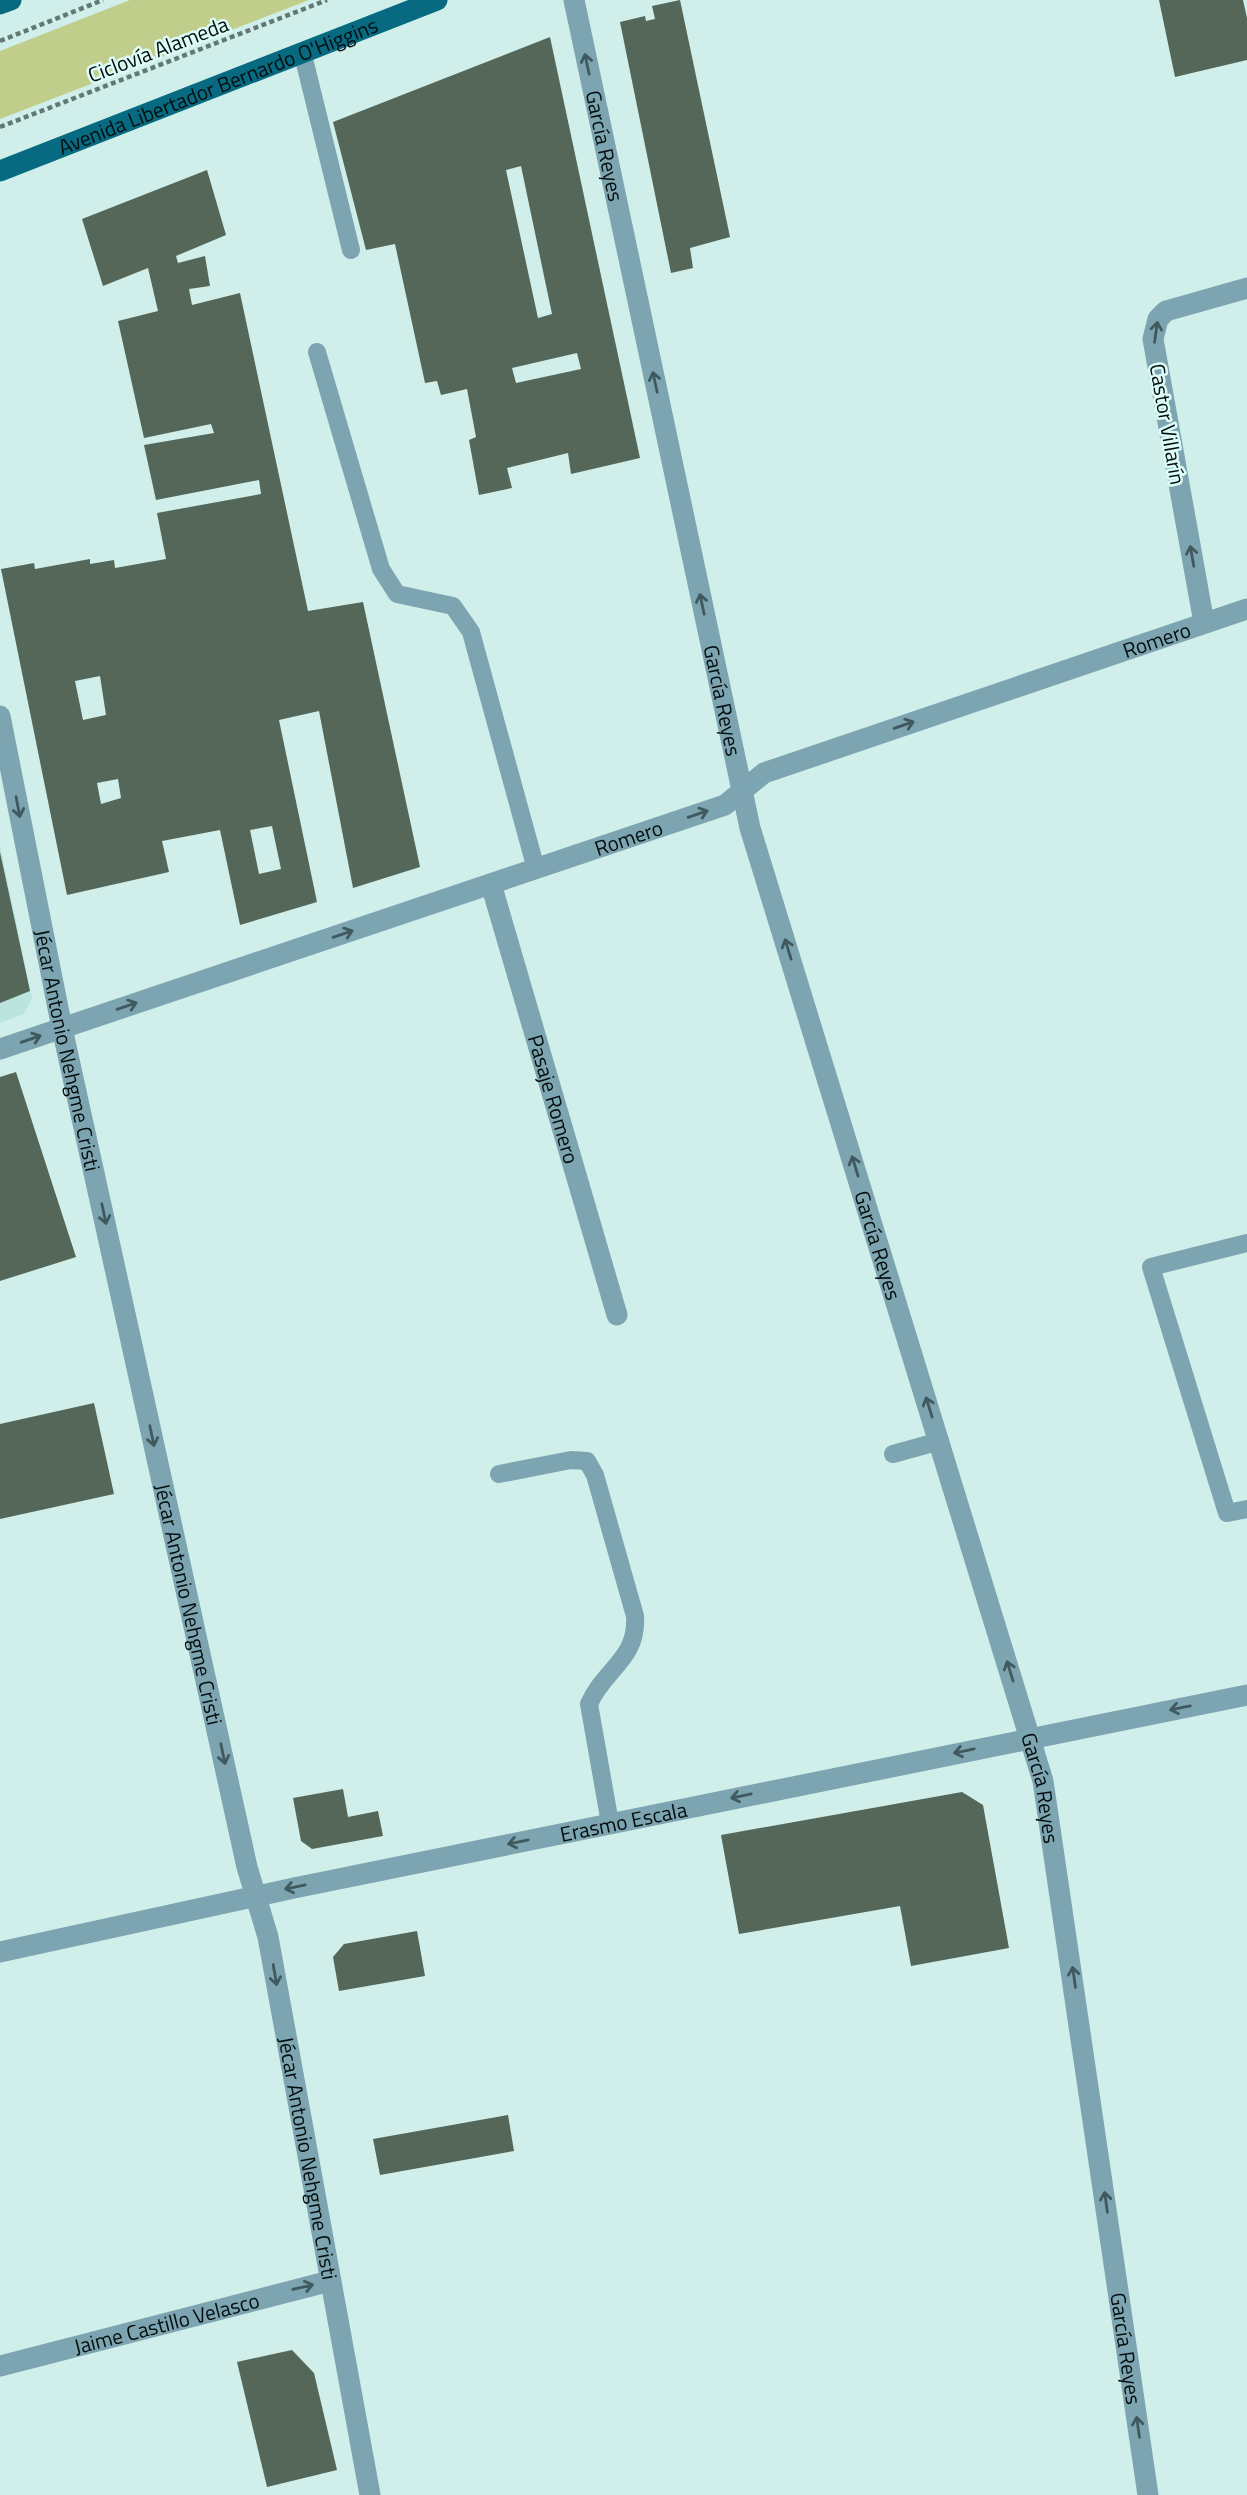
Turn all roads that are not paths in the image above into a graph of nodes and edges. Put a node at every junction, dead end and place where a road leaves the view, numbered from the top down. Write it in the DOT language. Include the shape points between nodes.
graph roads {
  1 [pos="11,0"];
  2 [pos="437,0"];
  3 [pos="573,0"];
  4 [pos="0,4"];
  5 [pos="303,55"];
  6 [pos="0,171"];
  7 [pos="351,250"];
  8 [pos="1247,288"];
  9 [pos="317,352"];
  10 [pos="1247,609"];
  11 [pos="1204,623"];
  12 [pos="0,716"];
  13 [pos="742,791"];
  14 [pos="536,869"];
  15 [pos="491,884"];
  16 [pos="62,1028"];
  17 [pos="0,1049"];
  18 [pos="1247,1242"];
  19 [pos="617,1315"];
  20 [pos="940,1441"];
  21 [pos="893,1454"];
  22 [pos="499,1475"];
  23 [pos="1247,1509"];
  24 [pos="1247,1695"];
  25 [pos="1030,1737"];
  26 [pos="610,1823"];
  27 [pos="256,1896"];
  28 [pos="0,1952"];
  29 [pos="330,2281"];
  30 [pos="0,2366"];
  31 [pos="370,2495"];
  32 [pos="1148,2495"];
  1 -- 4 [label="main road"];
  2 -- 5 [label="main road, Avenida Libertador Bernardo O'Higgins"];
  13 -- 3 [label="street, García Reyes, one-way"];
  5 -- 6 [label="main road, Avenida Libertador Bernardo O'Higgins"];
  5 -- 7 [label="lane"];
  11 -- 8 [label="street, Castor Villarín, one-way" via="1154,329 1166,311 1177,306"];
  9 -- 14 [label="lane" via="381,569 397,594 453,606 471,632"];
  10 -- 11 [label="street, Romero"];
  13 -- 11 [label="street, Romero, one-way" via="764,773"];
  12 -- 16 [label="street, Jécar Antonio Nehgme Cristi, one-way"];
  14 -- 13 [label="street, Romero, one-way" via="725,805"];
  20 -- 13 [label="street, García Reyes, one-way"];
  14 -- 15 [label="street, Romero"];
  16 -- 15 [label="street, Romero, one-way"];
  15 -- 19 [label="street, Pasaje Romero"];
  17 -- 16 [label="street, Romero, one-way"];
  16 -- 27 [label="street, Jécar Antonio Nehgme Cristi, one-way"];
  18 -- 23 [label="lane" via="1152,1267 1227,1513"];
  20 -- 21 [label="lane"];
  25 -- 20 [label="street, García Reyes, one-way"];
  22 -- 26 [label="lane" via="571,1460 587,1461 595,1475 635,1616 636,1634 630,1651 597,1687 589,1704"];
  24 -- 25 [label="street, Erasmo Escala, one-way"];
  25 -- 26 [label="street, Erasmo Escala, one-way"];
  32 -- 25 [label="street, García Reyes, one-way" via="1050,1813"];
  26 -- 27 [label="street, Erasmo Escala, one-way"];
  27 -- 28 [label="street, Erasmo Escala"];
  27 -- 29 [label="street, Jécar Antonio Nehgme Cristi, one-way" via="268,1937"];
  30 -- 29 [label="street, Jaime Castillo Velasco, one-way"];
  29 -- 31 [label="street, Jécar Antonio Nehgme Cristi"];
}
